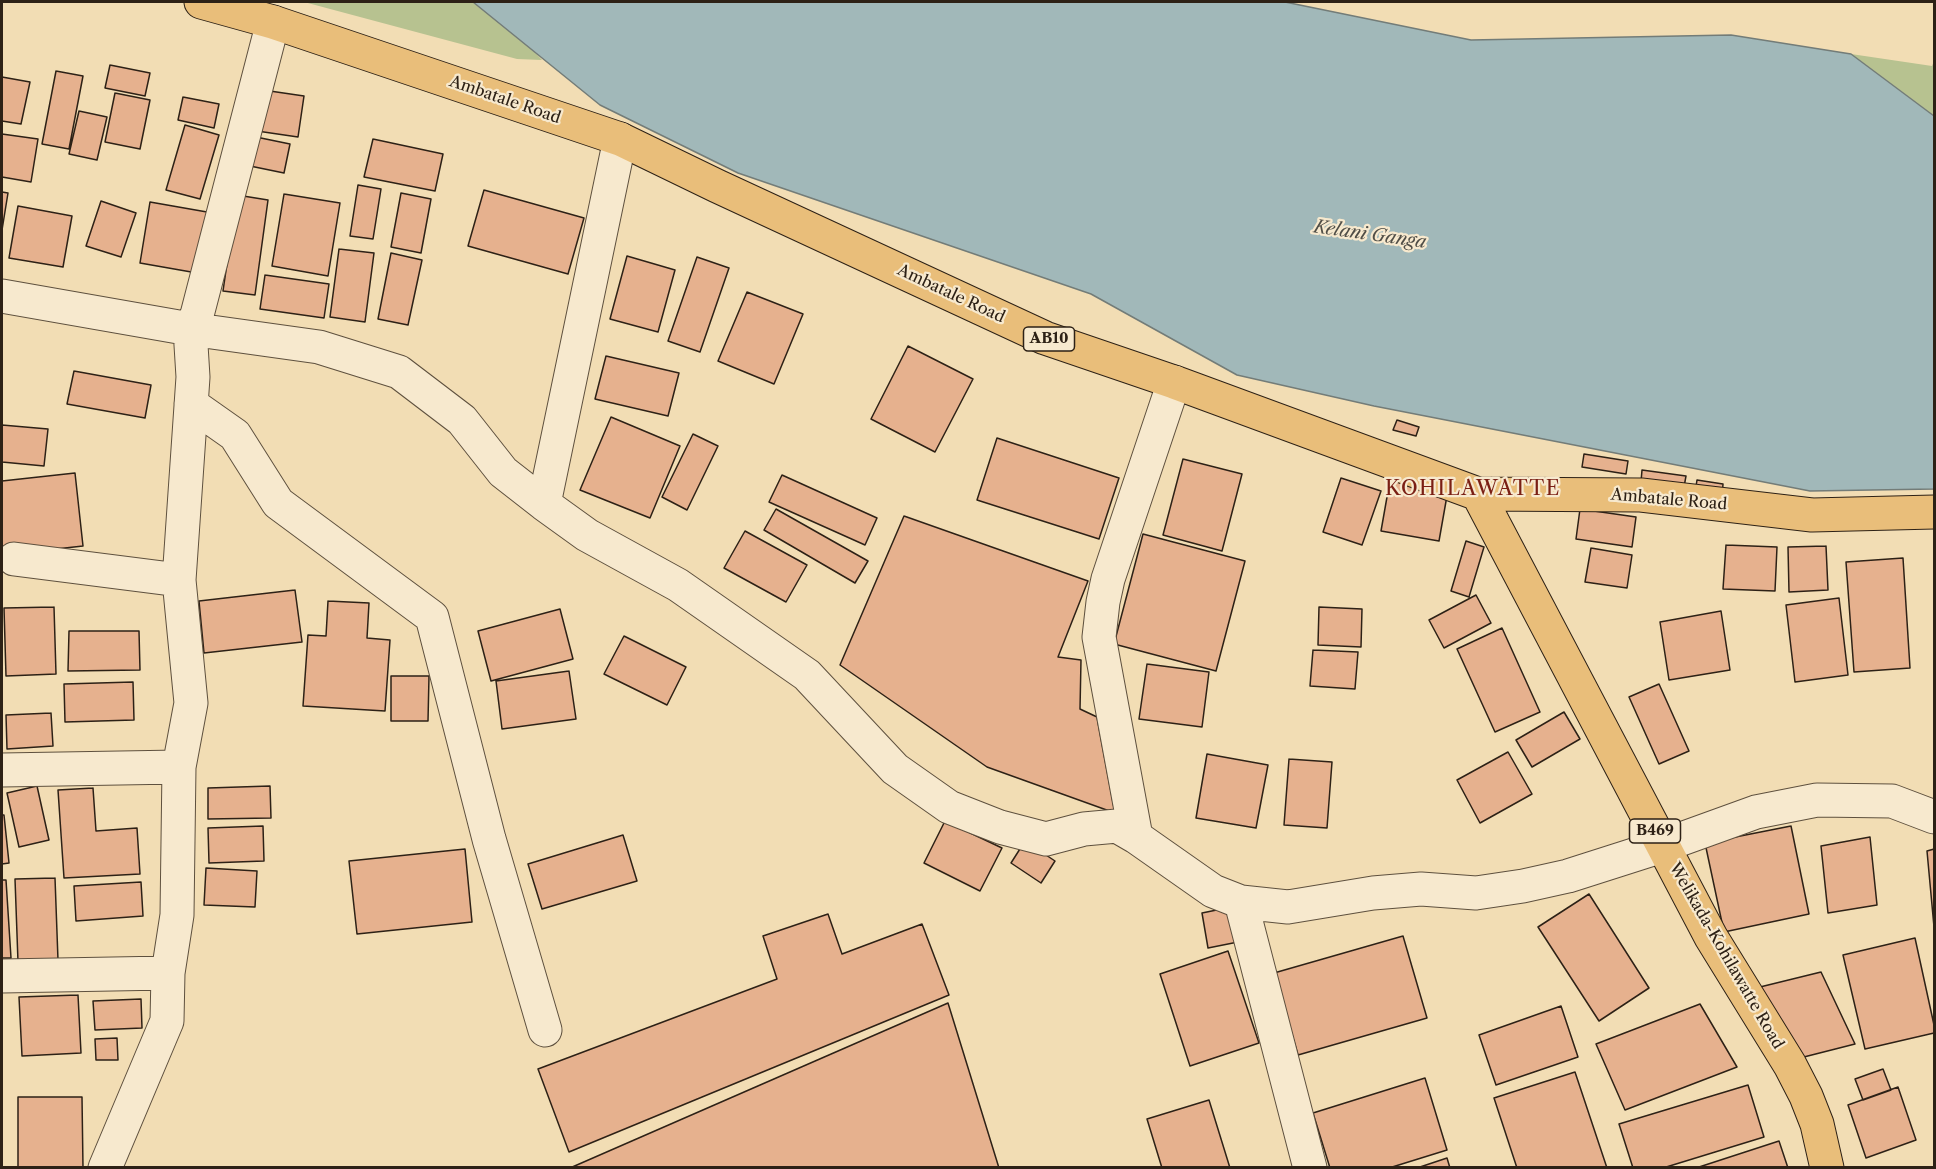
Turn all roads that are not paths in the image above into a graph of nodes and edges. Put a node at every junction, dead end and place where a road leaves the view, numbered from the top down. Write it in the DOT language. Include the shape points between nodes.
graph roads {
  1 [pos="201,2"];
  2 [pos="273,22"];
  3 [pos="620,139"];
  4 [pos="2,296"];
  5 [pos="190,329"];
  6 [pos="1174,382"];
  7 [pos="191,404"];
  8 [pos="1478,494"];
  9 [pos="544,504"];
  10 [pos="1935,512"];
  11 [pos="14,559"];
  12 [pos="179,580"];
  13 [pos="179,767"];
  14 [pos="2,770"];
  15 [pos="1935,817"];
  16 [pos="1136,837"];
  17 [pos="1662,846"];
  18 [pos="1241,902"];
  19 [pos="168,973"];
  20 [pos="2,976"];
  21 [pos="545,1030"];
  22 [pos="105,1167"];
  23 [pos="1310,1167"];
  24 [pos="1827,1167"];
  1 -- 2 [label="main road, Ambatale Road / AB10"];
  2 -- 3 [label="main road, Ambatale Road / AB10"];
  2 -- 5 [label="street" via="197,315"];
  3 -- 6 [label="main road, Ambatale Road / AB10" via="1045,338"];
  3 -- 9 [label="street"];
  4 -- 5 [label="street"];
  5 -- 7 [label="street"];
  5 -- 9 [label="street" via="318,346 399,372 462,420 503,472"];
  6 -- 8 [label="main road, Ambatale Road / AB10"];
  6 -- 16 [label="street" via="1108,579 1099,637"];
  7 -- 12 [label="street"];
  7 -- 21 [label="street" via="235,435 278,503 432,617 489,839"];
  8 -- 10 [label="main road, Ambatale Road / AB10" via="1641,495 1812,515"];
  8 -- 17 [label="main road, Welikada-Kohilawatte Road / B469"];
  9 -- 16 [label="street" via="587,535 678,585 807,675 896,769 949,807 1000,827 1046,839 1117,826"];
  11 -- 12 [label="street"];
  12 -- 13 [label="street" via="190,703"];
  13 -- 14 [label="street"];
  13 -- 19 [label="street" via="177,915"];
  15 -- 17 [label="street" via="1892,801 1817,801 1756,812"];
  16 -- 18 [label="street" via="1213,891"];
  17 -- 18 [label="street" via="1568,876 1476,893 1421,889 1288,907"];
  17 -- 24 [label="main road, Welikada-Kohilawatte Road / B469" via="1806,1096"];
  18 -- 23 [label="street"];
  19 -- 20 [label="street"];
  19 -- 22 [label="street" via="167,1021"];
}
